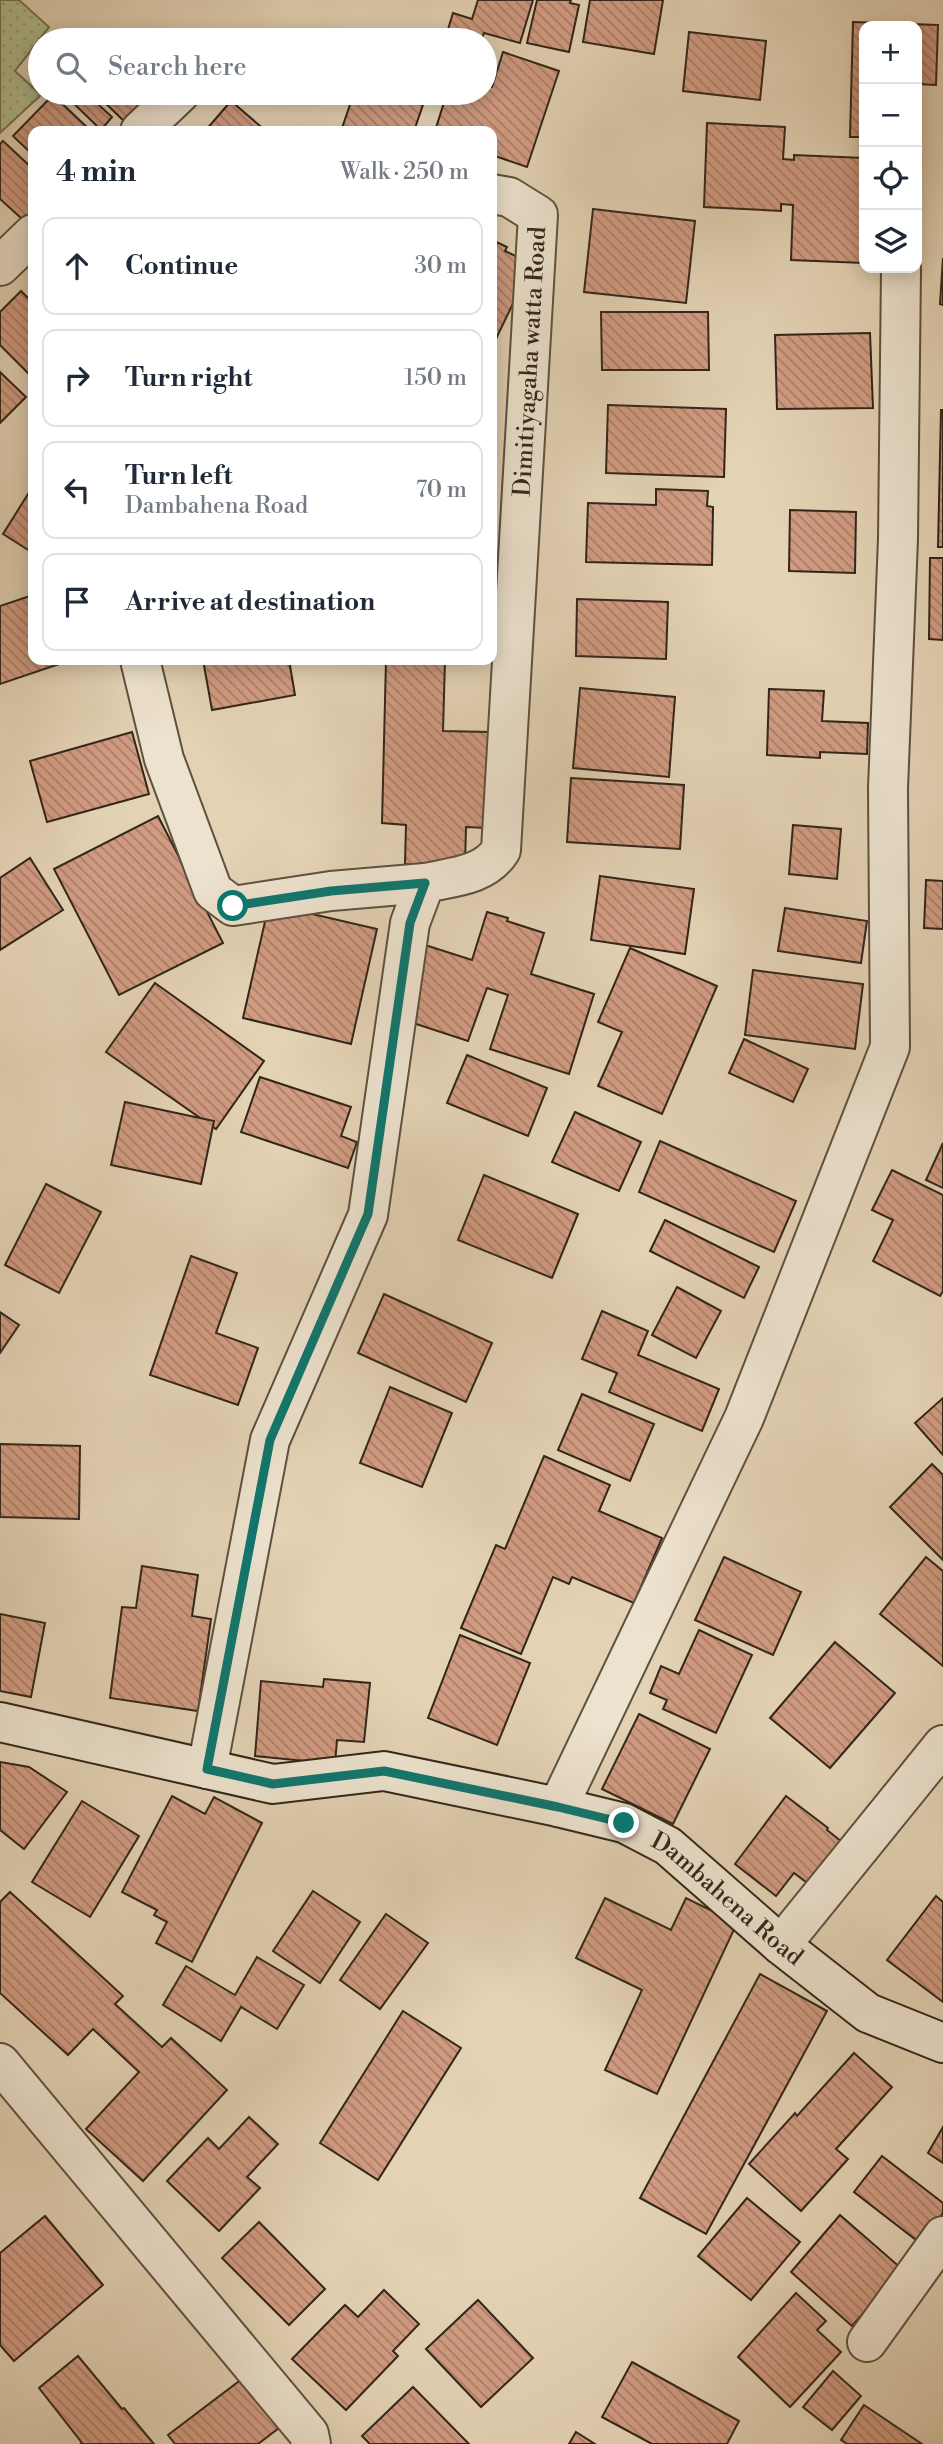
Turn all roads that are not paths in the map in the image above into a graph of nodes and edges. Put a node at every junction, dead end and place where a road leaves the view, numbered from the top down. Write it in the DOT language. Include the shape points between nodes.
graph roads {
  1 [pos="167,105"];
  2 [pos="145,126"];
  3 [pos="497,195"];
  4 [pos="28,239"];
  5 [pos="0,266"];
  6 [pos="901,273"];
  7 [pos="141,665"];
  8 [pos="425,883"];
  9 [pos="0,1723"];
  10 [pos="943,1745"];
  11 [pos="207,1769"];
  12 [pos="558,1807"];
  13 [pos="781,1945"];
  14 [pos="943,2043"];
  15 [pos="0,2063"];
  16 [pos="943,2236"];
  17 [pos="867,2342"];
  18 [pos="312,2444"];
  1 -- 2 [label="street"];
  3 -- 8 [label="street, Dimitiyagaha watta Road" via="538,215 501,849 483,869"];
  4 -- 5 [label="street"];
  6 -- 12 [label="street" via="898,539 888,788 890,1046 744,1418"];
  7 -- 8 [label="street, Dimitiyagaha watta Road" via="164,759 213,891 223,900 233,906"];
  8 -- 11 [label="street" via="410,923 368,1214 270,1440"];
  9 -- 11 [label="street, Dambahena Road"];
  10 -- 13 [label="street"];
  11 -- 12 [label="street, Dambahena Road" via="273,1784 384,1771"];
  12 -- 13 [label="street, Dambahena Road" via="624,1823 668,1846"];
  13 -- 14 [label="street, Dambahena Road" via="867,2013"];
  15 -- 18 [label="street" via="309,2434"];
  16 -- 17 [label="street"];
}
